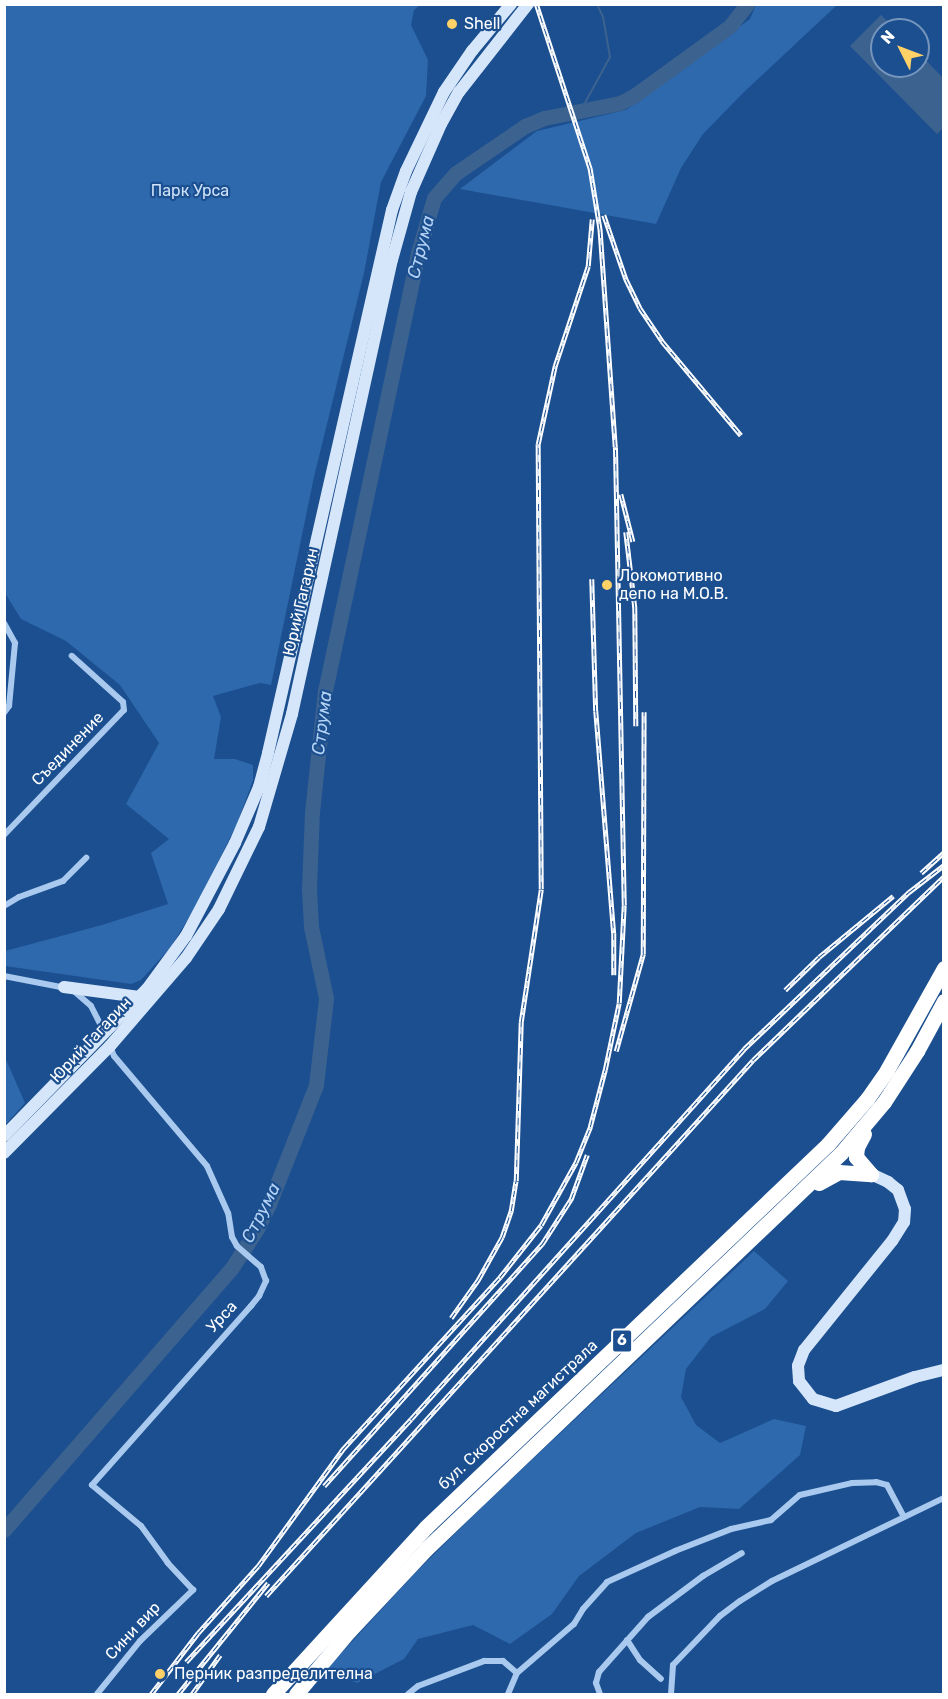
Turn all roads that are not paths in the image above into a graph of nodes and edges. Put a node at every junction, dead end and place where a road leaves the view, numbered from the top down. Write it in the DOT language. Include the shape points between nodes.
graph roads {
  1 [pos="512,4"];
  2 [pos="528,4"];
  3 [pos="4,623"];
  4 [pos="72,656"];
  5 [pos="4,713"];
  6 [pos="4,835"];
  7 [pos="86,858"];
  8 [pos="4,906"];
  9 [pos="944,968"];
  10 [pos="4,976"];
  11 [pos="64,987"];
  12 [pos="139,998"];
  13 [pos="944,1001"];
  14 [pos="105,1034"];
  15 [pos="110,1046"];
  16 [pos="884,1102"];
  17 [pos="4,1136"];
  18 [pos="4,1154"];
  19 [pos="871,1174"];
  20 [pos="763,1228"];
  21 [pos="944,1370"];
  22 [pos="944,1498"];
  23 [pos="904,1517"];
  24 [pos="742,1553"];
  25 [pos="194,1590"];
  26 [pos="627,1640"];
  27 [pos="517,1673"];
  28 [pos="661,1679"];
  29 [pos="97,1695"];
  30 [pos="273,1695"];
  31 [pos="296,1695"];
  32 [pos="408,1695"];
  33 [pos="508,1695"];
  34 [pos="600,1695"];
  35 [pos="671,1695"];
  1 -- 12 [label="street, Юрий Гагарин" via="444,92 406,171 392,210 259,787 220,875 186,936"];
  2 -- 15 [label="street, Юрий Гагарин" via="459,92 411,192 392,260 295,703 259,827 229,891 203,934"];
  3 -- 5 [label="street" via="15,643 9,706"];
  4 -- 6 [label="street, Съединение" via="123,702 124,710"];
  7 -- 8 [label="street" via="63,881"];
  9 -- 30 [label="highway, бул. Скоростна магистрала / 6" via="887,1070 828,1144 426,1527"];
  10 -- 11 [label="street"];
  11 -- 12 [label="street"];
  11 -- 14 [label="street, Урса" via="84,998"];
  12 -- 14 [label="street, Юрий Гагарин"];
  13 -- 16 [label="highway, бул. Скоростна магистрала / 6"];
  14 -- 15 [label="street, Урса"];
  14 -- 17 [label="street, Юрий Гагарин"];
  15 -- 18 [label="street, Юрий Гагарин"];
  15 -- 25 [label="street, Урса" via="114,1056 207,1166 228,1212 232,1237 265,1274 259,1296 92,1485 141,1526"];
  16 -- 19 [label="highway" via="856,1152"];
  16 -- 20 [label="highway, бул. Скоростна магистрала / 6" via="841,1153"];
  19 -- 20 [label="highway" via="834,1173"];
  19 -- 21 [label="street" via="898,1190 905,1209 904,1222 804,1350 798,1366 799,1381 813,1399 836,1406"];
  20 -- 31 [label="highway, бул. Скоростна магистрала / 6" via="426,1548"];
  22 -- 23 [label="street"];
  23 -- 27 [label="street" via="887,1485 876,1482 852,1483 800,1495 771,1520 731,1529 607,1582 574,1624"];
  23 -- 35 [label="street" via="772,1581 720,1616 673,1665"];
  24 -- 26 [label="street" via="671,1598"];
  25 -- 29 [label="street, Сини вир" via="133,1648"];
  26 -- 28 [label="street" via="640,1660"];
  26 -- 34 [label="street" via="596,1677"];
  27 -- 32 [label="street" via="503,1661 484,1661 418,1686"];
  27 -- 33 [label="street"];
}
